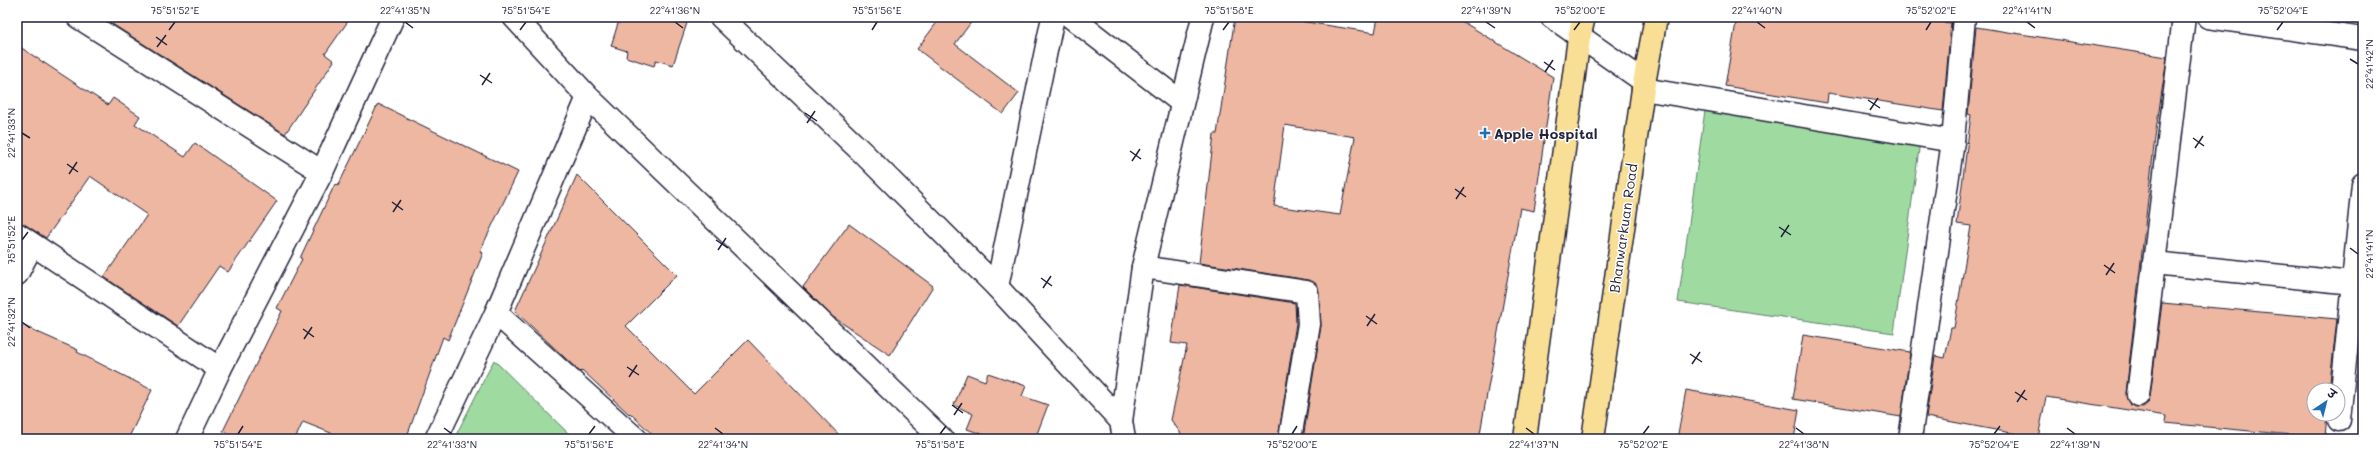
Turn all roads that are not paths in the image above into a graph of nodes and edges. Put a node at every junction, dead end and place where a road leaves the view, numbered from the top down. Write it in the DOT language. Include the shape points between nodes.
graph roads {
  1 [pos="78,17"];
  2 [pos="393,17"];
  3 [pos="514,17"];
  4 [pos="721,17"];
  5 [pos="1053,17"];
  6 [pos="1071,17"];
  7 [pos="1203,17"];
  8 [pos="1552,17"];
  9 [pos="1584,17"];
  10 [pos="1656,17"];
  11 [pos="1964,17"];
  12 [pos="2184,17"];
  13 [pos="2208,17"];
  14 [pos="1579,38"];
  15 [pos="2363,39"];
  16 [pos="1644,85"];
  17 [pos="588,97"];
  18 [pos="1181,102"];
  19 [pos="1953,142"];
  20 [pos="322,172"];
  21 [pos="2363,184"];
  22 [pos="24,239"];
  23 [pos="2154,263"];
  24 [pos="1143,267"];
  25 [pos="17,274"];
  26 [pos="2353,283"];
  27 [pos="997,288"];
  28 [pos="496,313"];
  29 [pos="220,369"];
  30 [pos="2343,382"];
  31 [pos="2138,395"];
  32 [pos="1122,430"];
  33 [pos="186,439"];
  34 [pos="436,439"];
  35 [pos="636,439"];
  36 [pos="942,439"];
  37 [pos="1290,439"];
  38 [pos="1525,439"];
  39 [pos="1594,439"];
  40 [pos="1910,439"];
  1 -- 20 [label="street"];
  2 -- 20 [label="street"];
  3 -- 17 [label="street"];
  4 -- 27 [label="street" via="863,153"];
  5 -- 27 [label="street"];
  6 -- 18 [label="street"];
  7 -- 18 [label="street"];
  8 -- 14 [label="street"];
  9 -- 14 [label="main road"];
  10 -- 16 [label="main road, Bhanwarkuan Road"];
  11 -- 19 [label="street"];
  12 -- 23 [label="street"];
  13 -- 15 [label="street"];
  14 -- 16 [label="street"];
  14 -- 38 [label="main road"];
  16 -- 19 [label="street"];
  16 -- 39 [label="main road, Bhanwarkuan Road"];
  17 -- 28 [label="street"];
  17 -- 36 [label="street"];
  18 -- 24 [label="street"];
  19 -- 40 [label="street"];
  20 -- 29 [label="street"];
  21 -- 26 [label="street"];
  22 -- 25 [label="street"];
  22 -- 29 [label="street"];
  23 -- 26 [label="street"];
  23 -- 31 [label="street"];
  24 -- 32 [label="street"];
  24 -- 37 [label="street" via="1307,292 1309,324"];
  26 -- 30 [label="street"];
  27 -- 32 [label="street"];
  28 -- 34 [label="street"];
  28 -- 35 [label="street"];
  29 -- 33 [label="street"];
}
